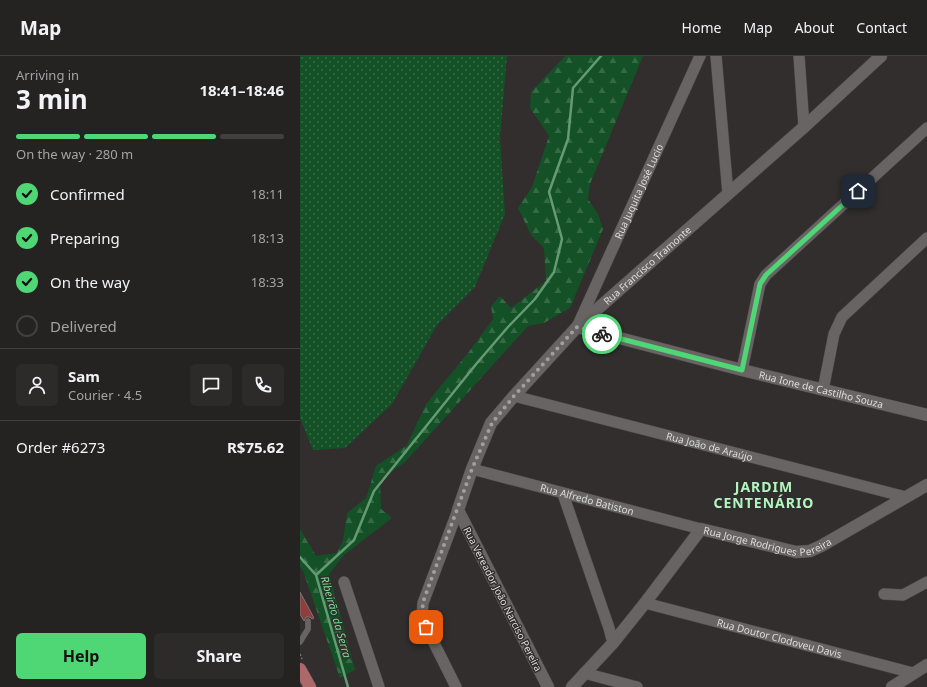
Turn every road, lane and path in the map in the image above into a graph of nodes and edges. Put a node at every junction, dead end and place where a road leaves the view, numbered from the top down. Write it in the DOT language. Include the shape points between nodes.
graph roads {
  1 [pos="700,56"];
  2 [pos="716,56"];
  3 [pos="799,56"];
  4 [pos="881,56"];
  5 [pos="804,127"];
  6 [pos="927,128"];
  7 [pos="728,194"];
  8 [pos="927,238"];
  9 [pos="577,327"];
  10 [pos="742,370"];
  11 [pos="823,390"];
  12 [pos="514,396"];
  13 [pos="927,415"];
  14 [pos="472,469"];
  15 [pos="927,485"];
  16 [pos="563,494"];
  17 [pos="906,497"];
  18 [pos="458,510"];
  19 [pos="701,529"];
  20 [pos="344,582"];
  21 [pos="927,582"];
  22 [pos="884,594"];
  23 [pos="645,603"];
  24 [pos="308,620"];
  25 [pos="300,642"];
  26 [pos="613,643"];
  27 [pos="927,665"];
  28 [pos="300,669"];
  29 [pos="584,673"];
  30 [pos="913,674"];
  31 [pos="310,687"];
  32 [pos="379,687"];
  33 [pos="456,687"];
  34 [pos="548,687"];
  35 [pos="572,687"];
  36 [pos="637,687"];
  37 [pos="892,687"];
  1 -- 9 [label="street, Rua Juquita José Lucio"];
  2 -- 7 [label="street"];
  3 -- 5 [label="street"];
  4 -- 5 [label="street, Rua Francisco Tramonte"];
  5 -- 7 [label="street, Rua Francisco Tramonte"];
  6 -- 10 [label="street" via="766,275 760,284"];
  7 -- 9 [label="street, Rua Francisco Tramonte"];
  8 -- 11 [label="street" via="842,317 834,334"];
  9 -- 10 [label="street, Rua Ione de Castilho Souza"];
  9 -- 12 [label="street, Rua Francisco Tramonte"];
  10 -- 11 [label="street, Rua Ione de Castilho Souza"];
  11 -- 13 [label="street, Rua Ione de Castilho Souza"];
  12 -- 14 [label="street, Rua Francisco Tramonte" via="492,423"];
  12 -- 17 [label="street, Rua João de Araújo"];
  14 -- 16 [label="street, Rua Alfredo Batiston"];
  14 -- 18 [label="street, Rua Francisco Tramonte"];
  15 -- 17 [label="street, Rua Jorge Rodrigues Pereira"];
  16 -- 19 [label="street, Rua Alfredo Batiston"];
  16 -- 26 [label="street"];
  17 -- 19 [label="street, Rua Jorge Rodrigues Pereira" via="810,551 796,552"];
  18 -- 33 [label="street, Rua Francisco Tramonte" via="423,602 422,616"];
  18 -- 34 [label="street, Rua Vereador João Narciso Pereira"];
  19 -- 23 [label="street, Rua Jorge Rodrigues Pereira"];
  20 -- 32 [label="street"];
  21 -- 22 [label="street" via="902,595"];
  23 -- 26 [label="street, Rua Jorge Rodrigues Pereira"];
  23 -- 30 [label="street, Rua Doutor Clodoveu Davis"];
  24 -- 25 [label="lane" via="308,629"];
  26 -- 29 [label="street, Rua Jorge Rodrigues Pereira"];
  27 -- 30 [label="street"];
  28 -- 31 [label="main road"];
  29 -- 35 [label="street, Rua Jorge Rodrigues Pereira"];
  29 -- 36 [label="street"];
  30 -- 37 [label="street"];
}
